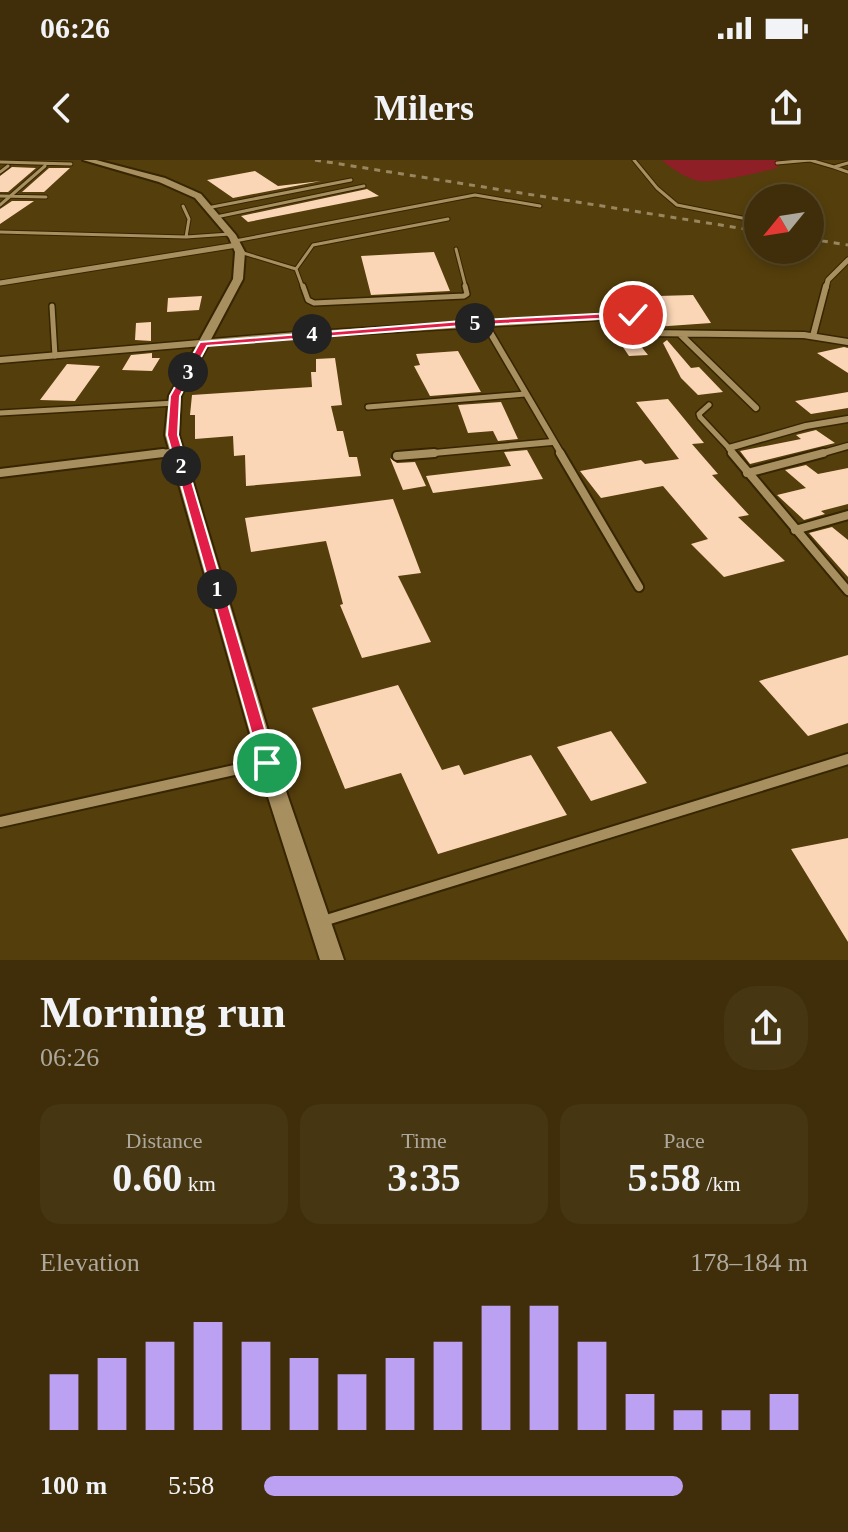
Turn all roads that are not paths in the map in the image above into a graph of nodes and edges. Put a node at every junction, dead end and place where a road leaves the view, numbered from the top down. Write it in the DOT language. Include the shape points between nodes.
graph roads {
  1 [pos="634,160"];
  2 [pos="0,162"];
  3 [pos="79,162"];
  4 [pos="777,163"];
  5 [pos="848,163"];
  6 [pos="8,166"];
  7 [pos="45,166"];
  8 [pos="834,167"];
  9 [pos="0,172"];
  10 [pos="848,172"];
  11 [pos="351,180"];
  12 [pos="364,186"];
  13 [pos="0,196"];
  14 [pos="11,196"];
  15 [pos="46,197"];
  16 [pos="0,205"];
  17 [pos="183,206"];
  18 [pos="540,206"];
  19 [pos="211,212"];
  20 [pos="744,218"];
  21 [pos="448,219"];
  22 [pos="0,232"];
  23 [pos="186,237"];
  24 [pos="235,243"];
  25 [pos="456,249"];
  26 [pos="848,260"];
  27 [pos="296,269"];
  28 [pos="0,283"];
  29 [pos="52,306"];
  30 [pos="484,322"];
  31 [pos="681,335"];
  32 [pos="813,336"];
  33 [pos="848,342"];
  34 [pos="203,344"];
  35 [pos="55,356"];
  36 [pos="0,360"];
  37 [pos="525,394"];
  38 [pos="175,403"];
  39 [pos="709,405"];
  40 [pos="368,407"];
  41 [pos="756,408"];
  42 [pos="0,413"];
  43 [pos="848,419"];
  44 [pos="552,442"];
  45 [pos="848,446"];
  46 [pos="729,448"];
  47 [pos="177,451"];
  48 [pos="397,456"];
  49 [pos="0,473"];
  50 [pos="747,473"];
  51 [pos="848,515"];
  52 [pos="795,530"];
  53 [pos="639,587"];
  54 [pos="848,591"];
  55 [pos="848,759"];
  56 [pos="267,763"];
  57 [pos="0,822"];
  58 [pos="319,922"];
  59 [pos="332,960"];
  1 -- 20 [label="lane" via="675,204"];
  2 -- 3 [label="lane"];
  3 -- 19 [label="main road" via="182,187"];
  4 -- 8 [label="lane" via="810,160"];
  5 -- 8 [label="lane"];
  6 -- 9 [label="lane"];
  7 -- 14 [label="lane"];
  8 -- 10 [label="lane"];
  11 -- 19 [label="lane"];
  12 -- 19 [label="lane"];
  13 -- 14 [label="lane"];
  14 -- 15 [label="lane"];
  14 -- 16 [label="lane"];
  17 -- 23 [label="lane" via="190,227"];
  18 -- 24 [label="lane" via="475,195"];
  19 -- 24 [label="main road"];
  21 -- 27 [label="lane" via="313,245"];
  22 -- 23 [label="lane"];
  23 -- 24 [label="lane"];
  24 -- 27 [label="lane"];
  24 -- 28 [label="street"];
  24 -- 34 [label="main road" via="242,262 238,279"];
  25 -- 27 [label="lane" via="467,294 461,296 311,303"];
  26 -- 32 [label="street" via="828,280"];
  29 -- 35 [label="lane"];
  30 -- 31 [label="street" via="633,315 648,333"];
  30 -- 34 [label="street"];
  30 -- 37 [label="street"];
  31 -- 32 [label="street"];
  31 -- 41 [label="street"];
  32 -- 33 [label="street"];
  34 -- 35 [label="street"];
  34 -- 38 [label="main road"];
  35 -- 36 [label="street"];
  37 -- 40 [label="lane"];
  37 -- 44 [label="street"];
  38 -- 42 [label="lane"];
  38 -- 47 [label="main road" via="172,435"];
  39 -- 46 [label="lane" via="700,417"];
  43 -- 46 [label="street"];
  44 -- 48 [label="street"];
  44 -- 53 [label="street"];
  45 -- 50 [label="street"];
  46 -- 50 [label="street"];
  47 -- 49 [label="street"];
  47 -- 56 [label="main road"];
  50 -- 52 [label="street"];
  51 -- 52 [label="street"];
  52 -- 54 [label="street"];
  55 -- 58 [label="street"];
  56 -- 57 [label="street"];
  56 -- 58 [label="main road"];
  58 -- 59 [label="main road"];
}
